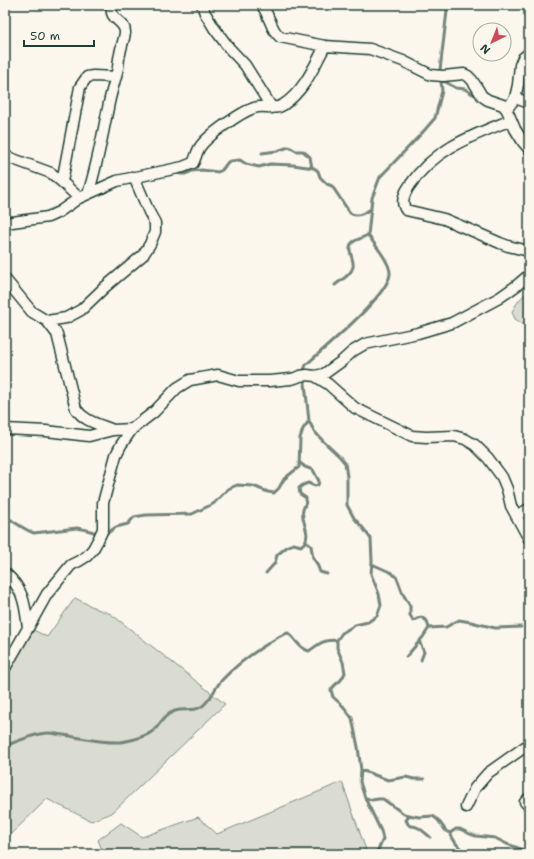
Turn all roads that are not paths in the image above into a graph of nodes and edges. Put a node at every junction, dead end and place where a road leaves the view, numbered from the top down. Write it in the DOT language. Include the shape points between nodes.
graph roads {
  1 [pos="112,5"];
  2 [pos="202,5"];
  3 [pos="262,5"];
  4 [pos="325,46"];
  5 [pos="529,53"];
  6 [pos="116,76"];
  7 [pos="515,98"];
  8 [pos="529,103"];
  9 [pos="272,108"];
  10 [pos="507,109"];
  11 [pos="511,120"];
  12 [pos="529,149"];
  13 [pos="5,156"];
  14 [pos="134,177"];
  15 [pos="62,182"];
  16 [pos="84,196"];
  17 [pos="5,223"];
  18 [pos="529,251"];
  19 [pos="529,275"];
  20 [pos="5,279"];
  21 [pos="47,321"];
  22 [pos="315,376"];
  23 [pos="5,428"];
  24 [pos="132,429"];
  25 [pos="114,430"];
  26 [pos="529,509"];
  27 [pos="517,515"];
  28 [pos="529,539"];
  29 [pos="5,573"];
  30 [pos="28,628"];
  31 [pos="5,668"];
  32 [pos="529,744"];
  33 [pos="529,798"];
  34 [pos="529,806"];
  35 [pos="466,807"];
  1 -- 6 [label="street" via="112,15 124,27 125,32"];
  2 -- 9 [label="street" via="214,28 245,65"];
  3 -- 4 [label="street" via="272,27 280,37"];
  4 -- 9 [label="street" via="303,86 284,105"];
  4 -- 10 [label="street" via="370,49 431,75 464,74 472,80 482,96 504,105"];
  5 -- 7 [label="street" via="520,65"];
  6 -- 15 [label="street" via="87,77 80,87"];
  6 -- 16 [label="street" via="101,144"];
  7 -- 8 [label="street"];
  7 -- 10 [label="street"];
  9 -- 14 [label="street" via="254,108 225,125 200,147 193,163"];
  10 -- 11 [label="street"];
  11 -- 12 [label="street"];
  11 -- 18 [label="street" via="450,146 426,165 408,188 403,206 406,210 444,219 504,245"];
  13 -- 15 [label="street" via="51,174"];
  14 -- 16 [label="street" via="117,181"];
  14 -- 21 [label="street" via="155,223 155,232 150,244 143,255 81,310 66,318"];
  15 -- 16 [label="street"];
  16 -- 17 [label="street" via="48,216"];
  19 -- 22 [label="street" via="499,298 452,323 365,344 324,374"];
  20 -- 21 [label="street" via="32,312"];
  21 -- 25 [label="street" via="57,334 76,409 85,419"];
  22 -- 24 [label="street" via="270,381 239,381 218,375 190,380 177,388 154,412"];
  22 -- 27 [label="street" via="355,408 412,436 454,436 475,445 502,477 511,506"];
  23 -- 25 [label="street" via="89,436"];
  24 -- 25 [label="street"];
  24 -- 30 [label="street" via="116,455 103,503 103,529 98,540 87,556 71,565 47,594"];
  26 -- 27 [label="street"];
  27 -- 28 [label="street"];
  29 -- 30 [label="street" via="21,592"];
  30 -- 31 [label="street"];
  32 -- 35 [label="street" via="488,773 475,788"];
  33 -- 34 [label="street" via="525,802"];
}
